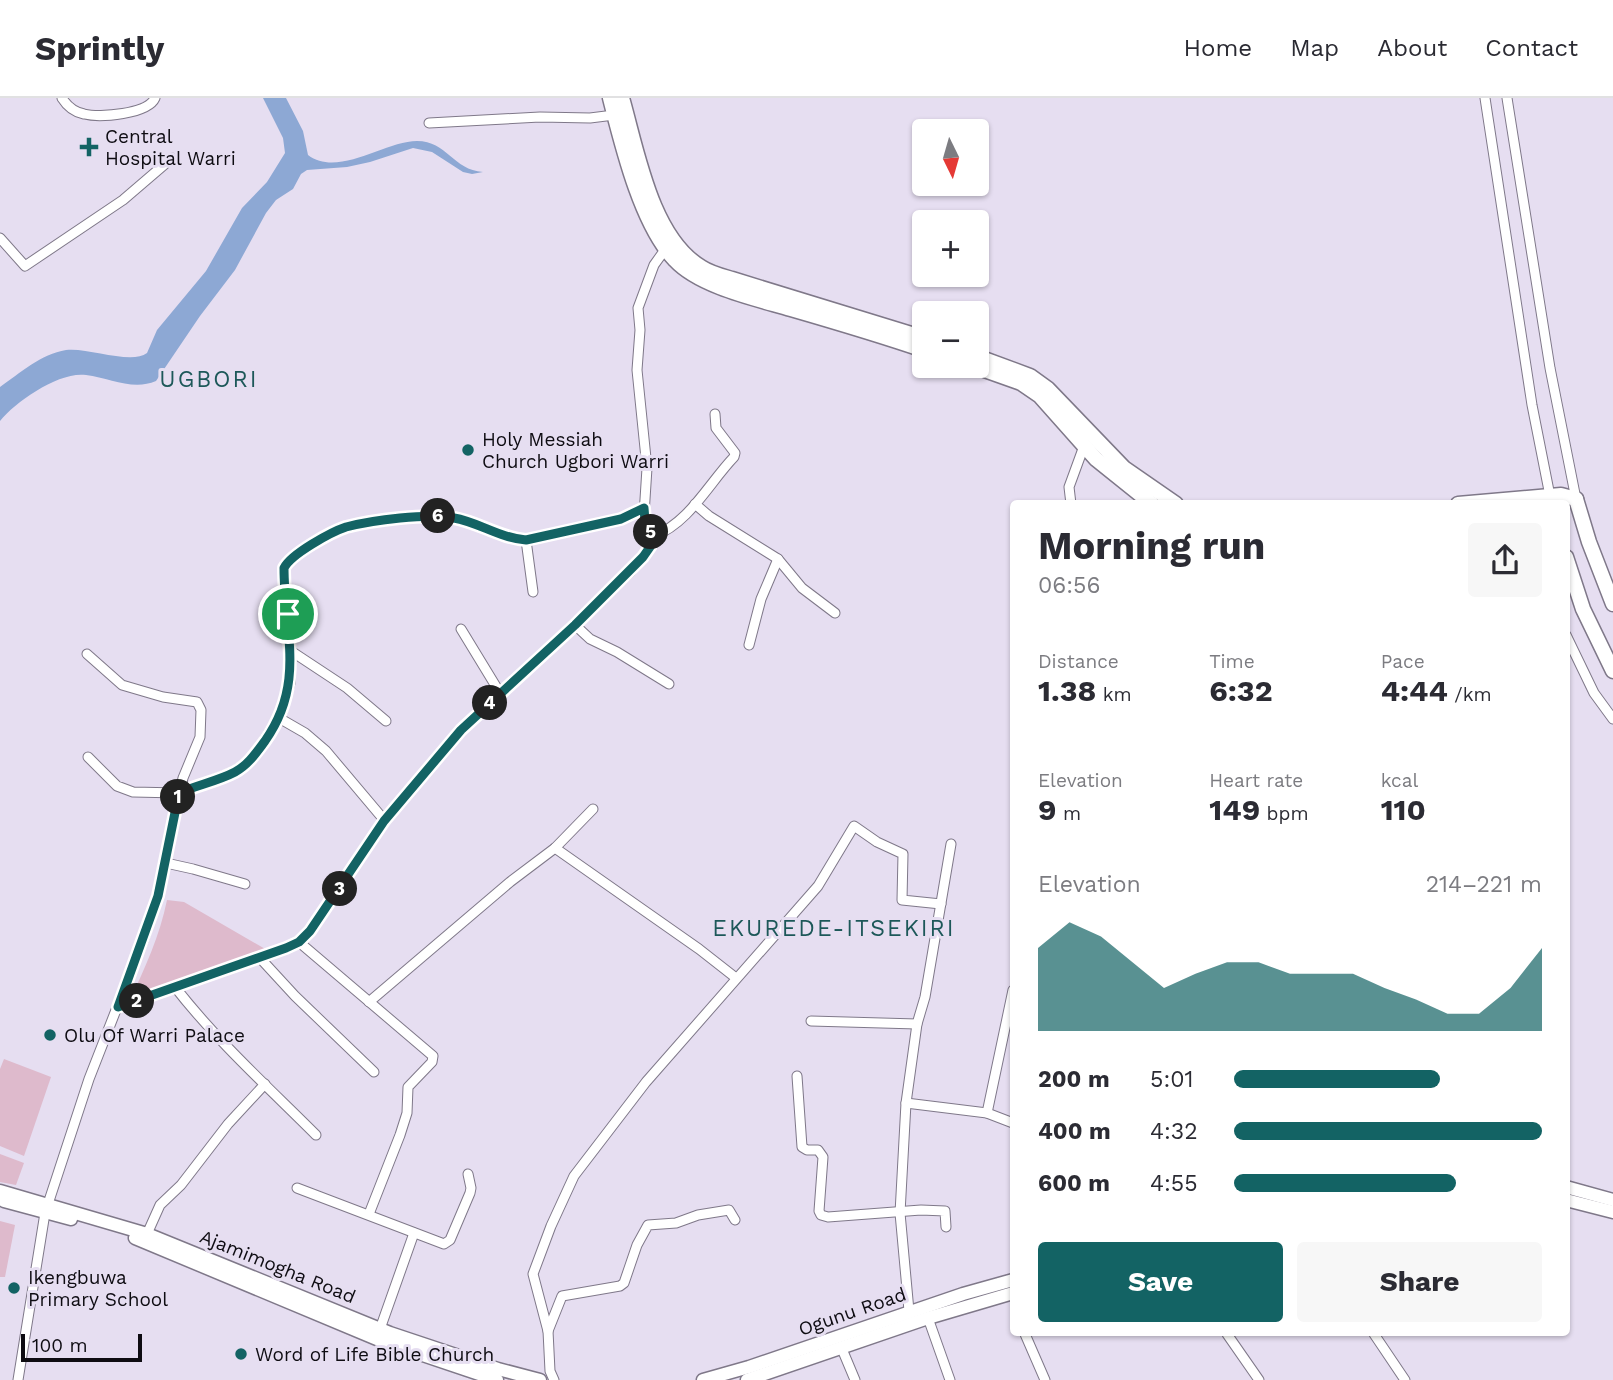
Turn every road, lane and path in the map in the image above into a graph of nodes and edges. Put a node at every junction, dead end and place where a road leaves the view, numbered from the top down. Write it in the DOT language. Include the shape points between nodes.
graph roads {
  1 [pos="62,98"];
  2 [pos="155,98"];
  3 [pos="610,98"];
  4 [pos="622,98"];
  5 [pos="1485,98"];
  6 [pos="1507,98"];
  7 [pos="614,115"];
  8 [pos="429,123"];
  9 [pos="172,158"];
  10 [pos="0,238"];
  11 [pos="669,244"];
  12 [pos="912,334"];
  13 [pos="912,346"];
  14 [pos="989,361"];
  15 [pos="989,372"];
  16 [pos="715,415"];
  17 [pos="1084,446"];
  18 [pos="1070,500"];
  19 [pos="1147,500"];
  20 [pos="1170,500"];
  21 [pos="1551,500"];
  22 [pos="1567,500"];
  23 [pos="1571,503"];
  24 [pos="695,504"];
  25 [pos="644,508"];
  26 [pos="654,536"];
  27 [pos="526,540"];
  28 [pos="778,559"];
  29 [pos="1570,569"];
  30 [pos="533,592"];
  31 [pos="1613,604"];
  32 [pos="835,613"];
  33 [pos="575,625"];
  34 [pos="461,629"];
  35 [pos="1570,643"];
  36 [pos="750,645"];
  37 [pos="291,652"];
  38 [pos="87,654"];
  39 [pos="1613,671"];
  40 [pos="669,684"];
  41 [pos="500,693"];
  42 [pos="279,718"];
  43 [pos="1613,719"];
  44 [pos="386,721"];
  45 [pos="88,757"];
  46 [pos="179,793"];
  47 [pos="593,809"];
  48 [pos="384,821"];
  49 [pos="951,844"];
  50 [pos="555,848"];
  51 [pos="166,863"];
  52 [pos="245,884"];
  53 [pos="941,904"];
  54 [pos="299,942"];
  55 [pos="260,958"];
  56 [pos="736,978"];
  57 [pos="175,987"];
  58 [pos="369,1002"];
  59 [pos="1010,1004"];
  60 [pos="118,1007"];
  61 [pos="811,1021"];
  62 [pos="917,1024"];
  63 [pos="374,1072"];
  64 [pos="797,1076"];
  65 [pos="265,1084"];
  66 [pos="906,1103"];
  67 [pos="987,1113"];
  68 [pos="1010,1122"];
  69 [pos="316,1135"];
  70 [pos="468,1174"];
  71 [pos="297,1188"];
  72 [pos="1570,1188"];
  73 [pos="0,1192"];
  74 [pos="0,1200"];
  75 [pos="1613,1200"];
  76 [pos="1570,1201"];
  77 [pos="47,1209"];
  78 [pos="1613,1212"];
  79 [pos="900,1213"];
  80 [pos="369,1214"];
  81 [pos="735,1220"];
  82 [pos="946,1227"];
  83 [pos="414,1233"];
  84 [pos="147,1234"];
  85 [pos="1010,1281"];
  86 [pos="1010,1298"];
  87 [pos="909,1311"];
  88 [pos="928,1318"];
  89 [pos="380,1329"];
  90 [pos="874,1330"];
  91 [pos="548,1332"];
  92 [pos="1026,1336"];
  93 [pos="1228,1336"];
  94 [pos="1375,1336"];
  95 [pos="842,1349"];
  96 [pos="774,1376"];
  97 [pos="18,1380"];
  98 [pos="497,1380"];
  99 [pos="540,1380"];
  100 [pos="554,1380"];
  101 [pos="703,1380"];
  102 [pos="747,1380"];
  103 [pos="855,1380"];
  104 [pos="950,1380"];
  105 [pos="1045,1380"];
  106 [pos="1259,1380"];
  107 [pos="1405,1380"];
  1 -- 2 [label="street" via="82,114 96,116 134,112 148,107"];
  3 -- 7 [label="main road"];
  4 -- 11 [label="main road"];
  5 -- 21 [label="street"];
  6 -- 23 [label="street"];
  7 -- 8 [label="street"];
  7 -- 11 [label="main road" via="638,194"];
  9 -- 10 [label="street" via="123,200 25,266"];
  11 -- 12 [label="main road" via="703,269"];
  11 -- 13 [label="main road" via="675,261 725,288"];
  11 -- 25 [label="street" via="654,265 638,308 637,370 647,468"];
  14 -- 20 [label="main road" via="1030,376 1048,389 1124,468"];
  15 -- 17 [label="main road" via="1021,383 1040,396"];
  16 -- 24 [label="street" via="716,428 735,453"];
  17 -- 18 [label="street" via="1069,487"];
  17 -- 19 [label="main road"];
  21 -- 22 [label="main road" via="1561,495"];
  23 -- 31 [label="main road"];
  24 -- 26 [label="street" via="668,531"];
  24 -- 28 [label="street"];
  25 -- 26 [label="street"];
  25 -- 27 [label="street" via="621,519"];
  26 -- 33 [label="street" via="631,572"];
  27 -- 30 [label="street"];
  27 -- 37 [label="street" via="440,516 345,528 286,563"];
  28 -- 32 [label="street" via="802,588"];
  28 -- 36 [label="street" via="761,599"];
  29 -- 39 [label="main road" via="1583,609"];
  33 -- 40 [label="street" via="590,639"];
  33 -- 41 [label="street"];
  34 -- 41 [label="street"];
  35 -- 43 [label="street" via="1594,693"];
  37 -- 42 [label="street" via="290,683"];
  37 -- 44 [label="street" via="347,688"];
  38 -- 46 [label="street" via="122,685 200,705 200,737"];
  41 -- 48 [label="street" via="461,730"];
  42 -- 46 [label="street" via="244,765"];
  42 -- 48 [label="street" via="326,751"];
  45 -- 46 [label="street" via="117,786 133,792"];
  46 -- 51 [label="street"];
  47 -- 50 [label="street"];
  48 -- 54 [label="street"];
  49 -- 53 [label="street"];
  50 -- 56 [label="street"];
  50 -- 58 [label="street"];
  51 -- 52 [label="street"];
  51 -- 60 [label="street"];
  53 -- 56 [label="street" via="902,900 903,854 854,826 818,886"];
  53 -- 62 [label="street"];
  54 -- 55 [label="street"];
  54 -- 58 [label="street"];
  55 -- 57 [label="street"];
  55 -- 63 [label="street"];
  56 -- 91 [label="street" via="646,1082 574,1176 533,1274"];
  57 -- 60 [label="street"];
  57 -- 65 [label="street"];
  58 -- 80 [label="street" via="424,1046 433,1059 408,1087 407,1113"];
  59 -- 67 [label="street"];
  60 -- 77 [label="street"];
  61 -- 62 [label="street"];
  62 -- 66 [label="street"];
  64 -- 79 [label="street" via="802,1147 818,1150 823,1157 821,1215"];
  65 -- 69 [label="street"];
  65 -- 84 [label="street" via="160,1205"];
  66 -- 67 [label="street"];
  66 -- 79 [label="street"];
  67 -- 68 [label="street"];
  70 -- 83 [label="street" via="470,1194 447,1243"];
  71 -- 80 [label="street"];
  72 -- 75 [label="main road"];
  73 -- 77 [label="main road, Ajamimogha Road"];
  74 -- 77 [label="main road, Ajamimogha Road"];
  76 -- 78 [label="main road"];
  77 -- 84 [label="main road, Ajamimogha Road"];
  77 -- 97 [label="street"];
  77 -- 98 [label="main road, Ajamimogha Road" via="129,1236 384,1342"];
  79 -- 82 [label="street" via="945,1211"];
  79 -- 87 [label="street"];
  80 -- 83 [label="street"];
  81 -- 91 [label="street" via="729,1210 718,1210 676,1223 648,1225 624,1283 562,1296"];
  83 -- 89 [label="street"];
  84 -- 89 [label="main road, Ajamimogha Road"];
  85 -- 87 [label="main road, Ogunu Road"];
  86 -- 88 [label="main road, Ogunu Road"];
  87 -- 90 [label="main road, Ogunu Road"];
  88 -- 90 [label="main road, Ogunu Road"];
  88 -- 104 [label="street"];
  89 -- 99 [label="main road, Ajamimogha Road"];
  90 -- 95 [label="main road, Ogunu Road"];
  90 -- 101 [label="main road, Ogunu Road"];
  91 -- 100 [label="street"];
  92 -- 105 [label="street"];
  93 -- 106 [label="street"];
  94 -- 107 [label="street"];
  95 -- 96 [label="main road, Ogunu Road"];
  95 -- 103 [label="street"];
  96 -- 102 [label="main road, Ogunu Road"];
}
